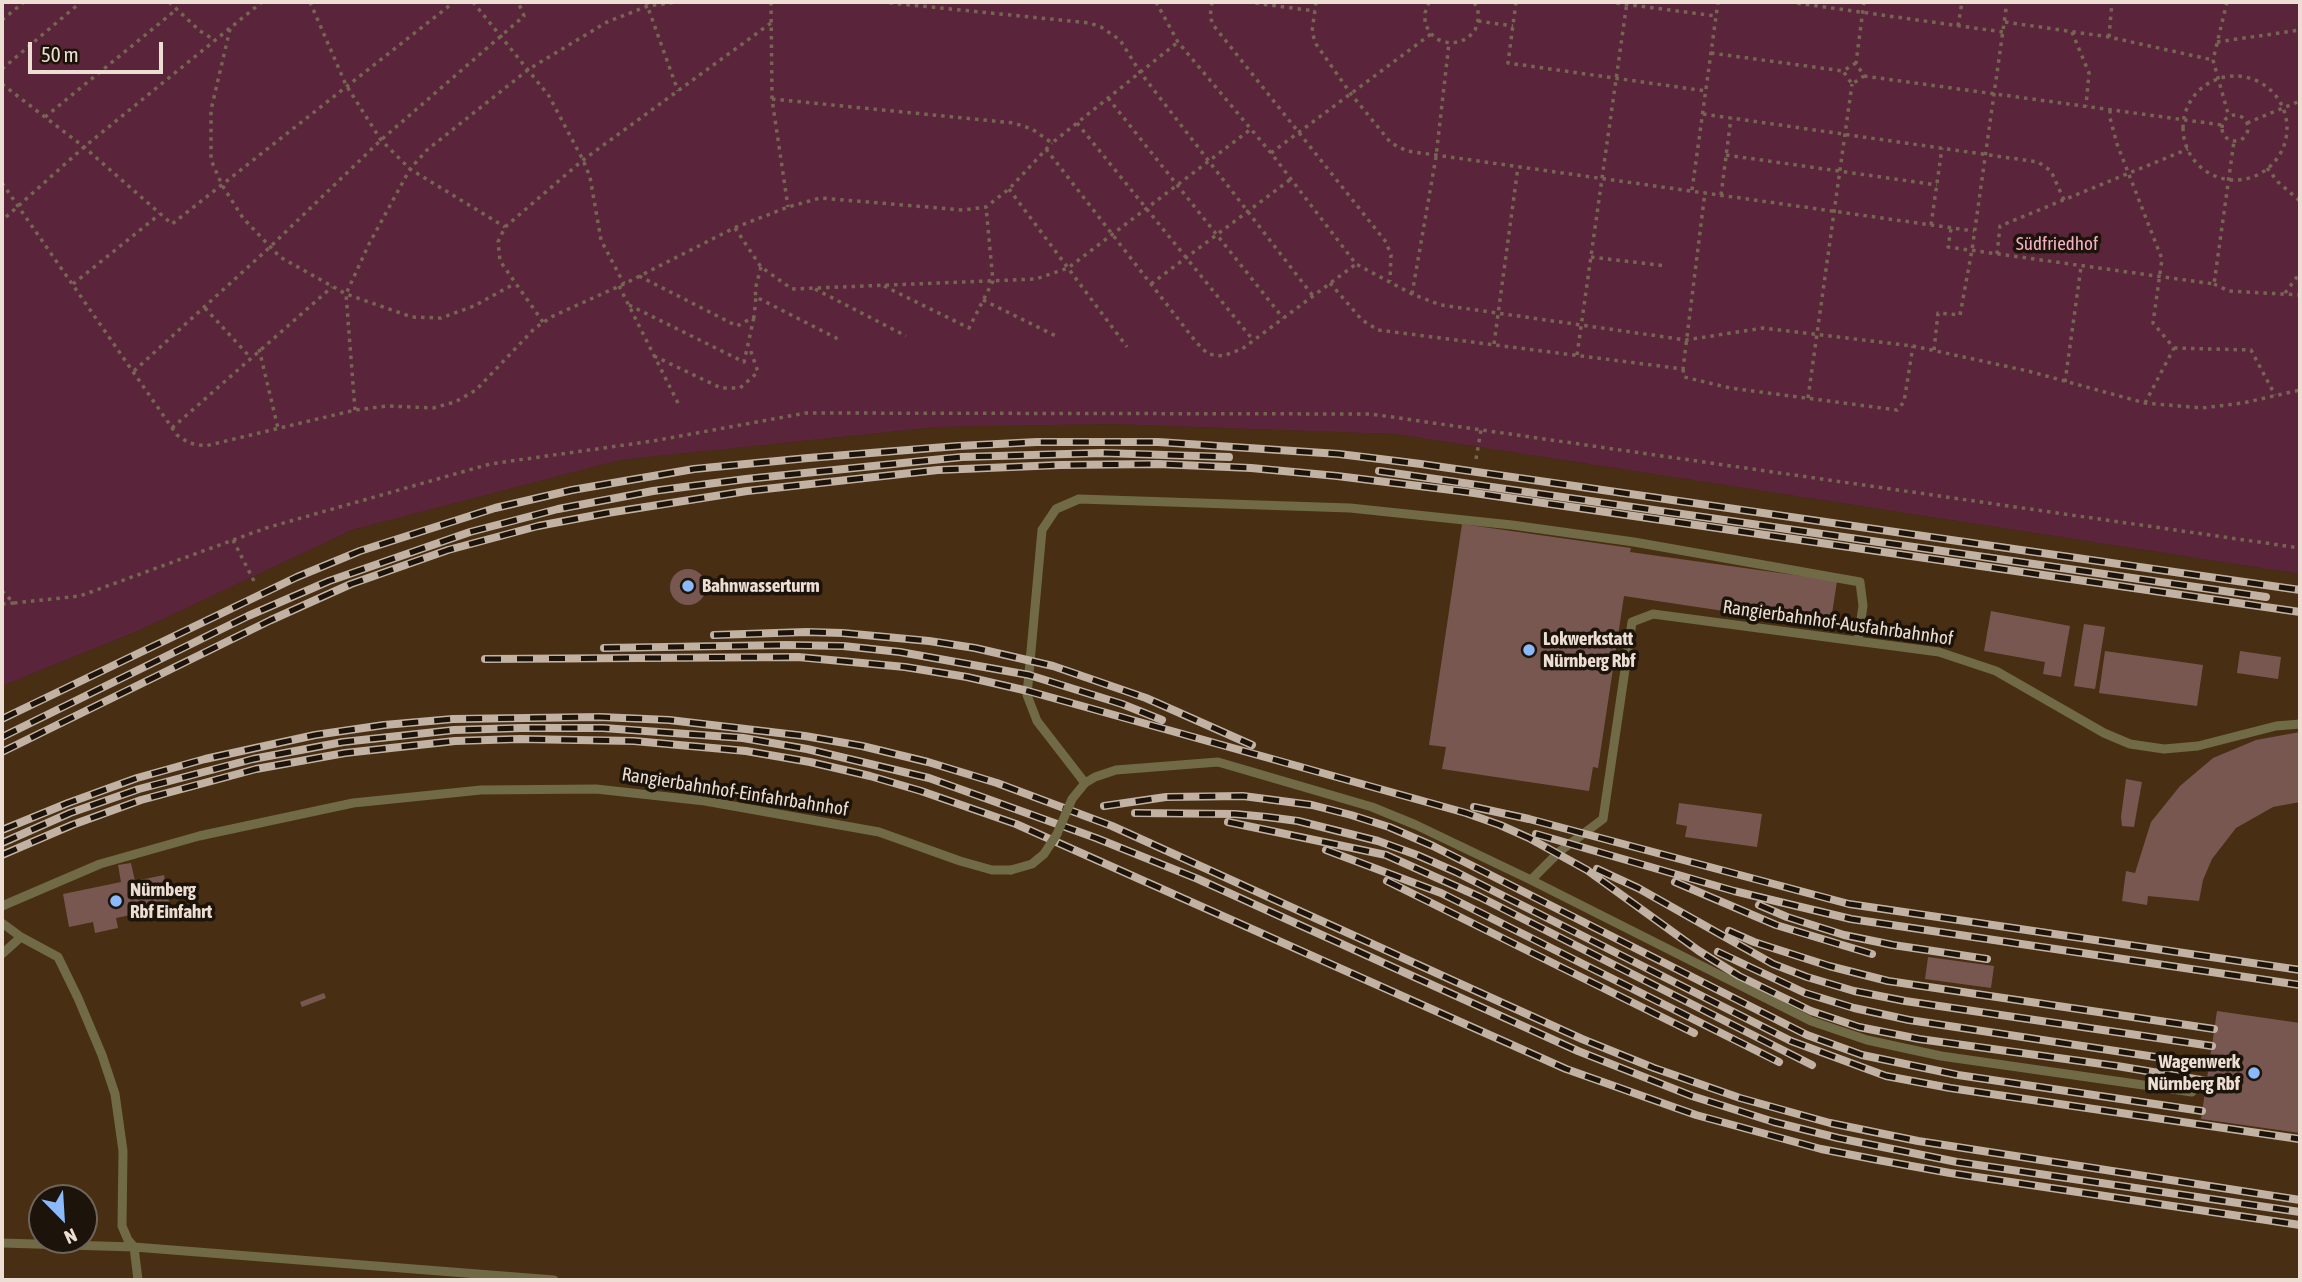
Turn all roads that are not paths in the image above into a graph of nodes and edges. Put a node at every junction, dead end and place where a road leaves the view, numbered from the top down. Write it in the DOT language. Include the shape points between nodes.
graph roads {
  1 [pos="1858,640"];
  2 [pos="2300,724"];
  3 [pos="1086,783"];
  4 [pos="1531,880"];
  5 [pos="2,906"];
  6 [pos="2,923"];
  7 [pos="21,937"];
  8 [pos="2,954"];
  9 [pos="2192,1093"];
  10 [pos="2,1242"];
  11 [pos="134,1247"];
  12 [pos="138,1280"];
  13 [pos="554,1280"];
  1 -- 2 [label="lane, Rangierbahnhof-Ausfahrbahnhof" via="1939,652 1996,671 2130,744 2164,749 2198,746"];
  1 -- 3 [label="lane" via="1863,606 1860,582 1512,525 1350,508 1079,499 1056,509 1042,530 1027,695 1037,721"];
  1 -- 4 [label="lane, Rangierbahnhof-Ausfahrbahnhof" via="1653,614 1632,622 1603,820 1559,852"];
  3 -- 4 [label="lane" via="1116,770 1218,762 1372,807"];
  3 -- 5 [label="lane, Rangierbahnhof-Einfahrbahnhof, bridge" via="1072,799 1044,854 1032,864 1011,870 960,861 879,832 705,801 596,789 481,790 353,803 199,836 100,864"];
  4 -- 9 [label="lane" via="1811,1021 1867,1040 1941,1056"];
  6 -- 7 [label="lane"];
  7 -- 8 [label="lane"];
  7 -- 11 [label="lane" via="58,957 102,1055 115,1096 123,1151 122,1226"];
  10 -- 11 [label="lane"];
  11 -- 12 [label="lane"];
  11 -- 13 [label="lane"];
}
